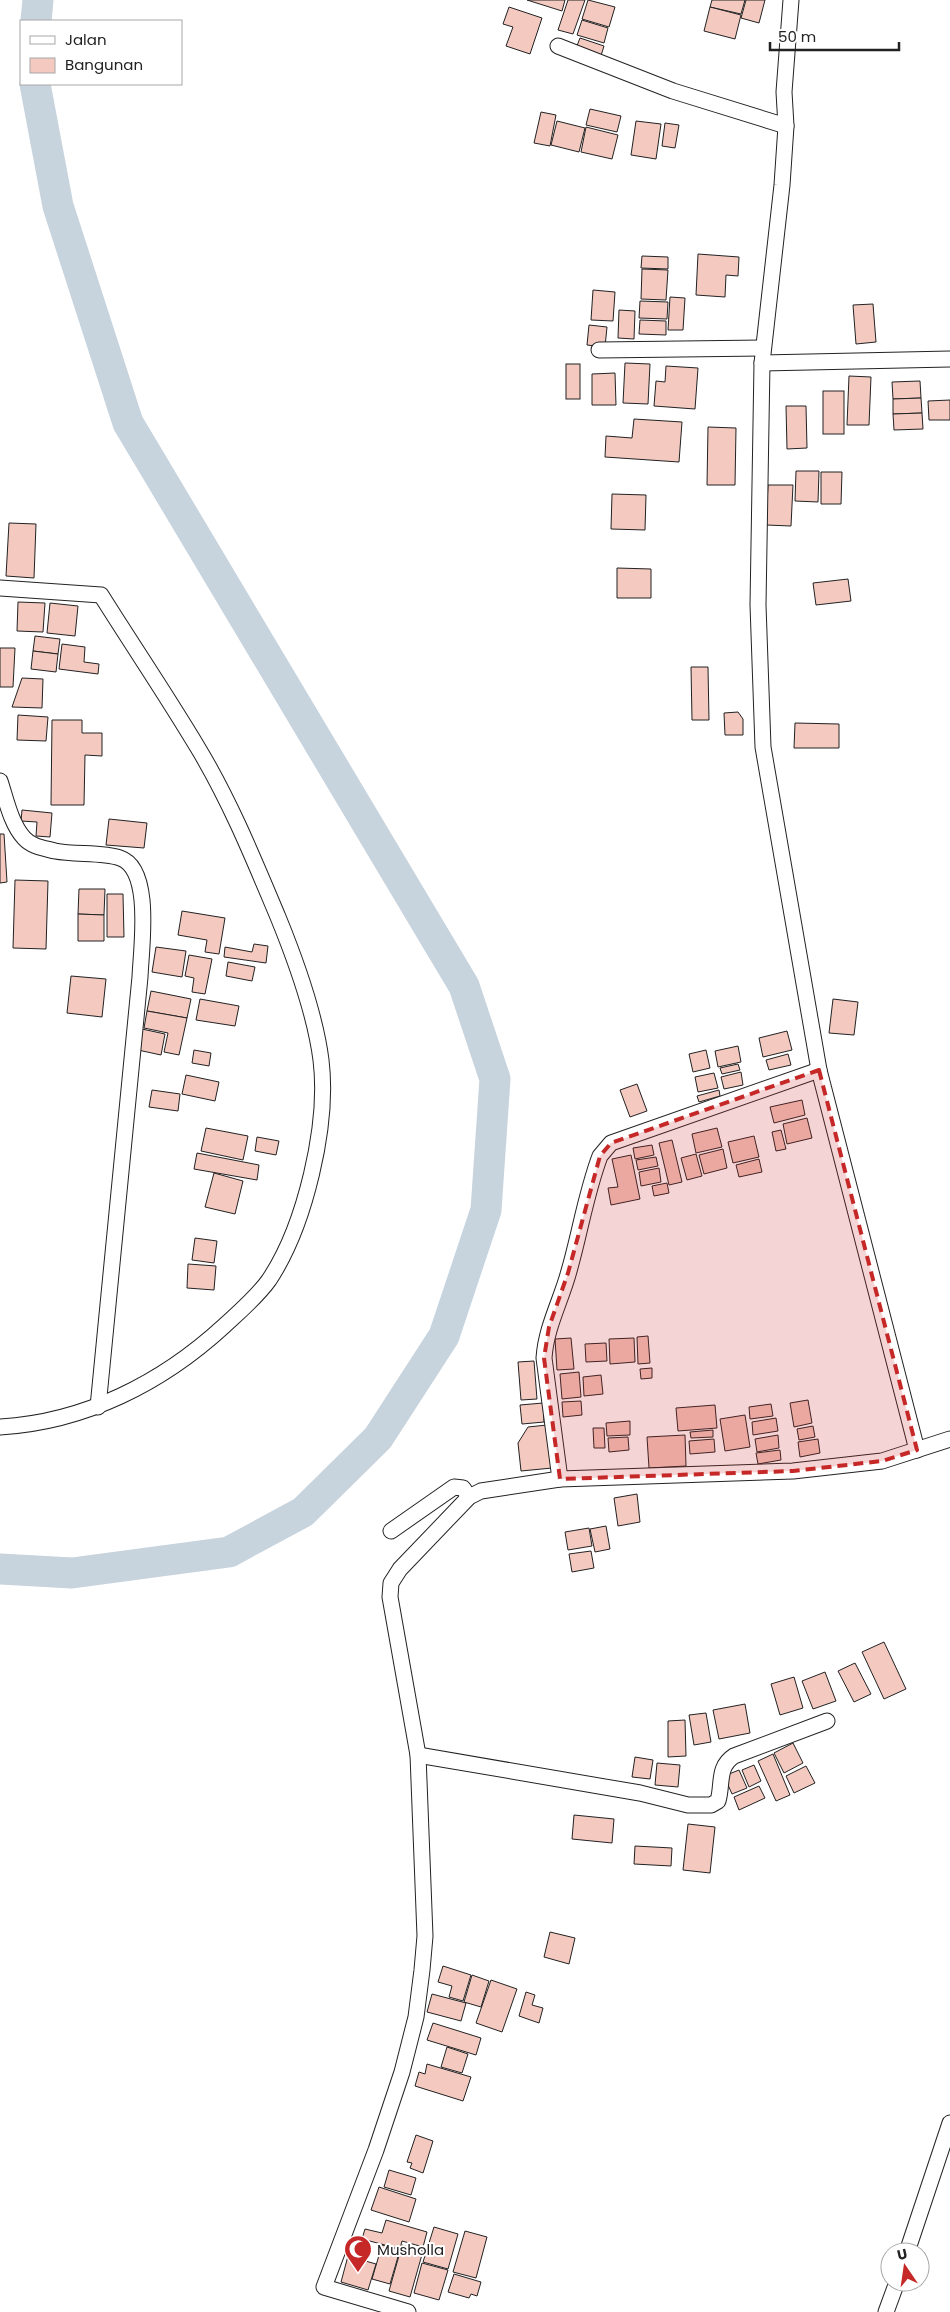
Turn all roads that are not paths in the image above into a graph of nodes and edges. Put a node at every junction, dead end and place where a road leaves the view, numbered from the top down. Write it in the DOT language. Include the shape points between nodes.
graph roads {
  1 [pos="791,0"];
  2 [pos="558,46"];
  3 [pos="786,126"];
  4 [pos="598,350"];
  5 [pos="763,356"];
  6 [pos="950,359"];
  7 [pos="0,588"];
  8 [pos="0,781"];
  9 [pos="819,1070"];
  10 [pos="98,1407"];
  11 [pos="0,1427"];
  12 [pos="950,1439"];
  13 [pos="917,1450"];
  14 [pos="560,1479"];
  15 [pos="469,1497"];
  16 [pos="391,1531"];
  17 [pos="826,1721"];
  18 [pos="418,1755"];
  19 [pos="950,2123"];
  20 [pos="910,2242"];
  21 [pos="893,2292"];
  22 [pos="408,2312"];
  23 [pos="886,2312"];
  1 -- 3 [label="street" via="784,92"];
  2 -- 3 [label="street" via="673,91"];
  3 -- 5 [label="street"];
  4 -- 5 [label="street"];
  5 -- 6 [label="street"];
  5 -- 9 [label="street" via="758,605 762,748"];
  7 -- 10 [label="street" via="101,595 199,750 250,849 304,988 321,1061 322,1096 317,1150 292,1238 268,1281 202,1346 168,1372"];
  8 -- 10 [label="street" via="16,826 34,846 65,853 119,857 132,866 140,887 143,919 140,976"];
  9 -- 13 [label="street"];
  9 -- 14 [label="street" via="611,1143 600,1156 545,1344 544,1358"];
  10 -- 11 [label="street" via="44,1421"];
  12 -- 13 [label="street"];
  13 -- 14 [label="street" via="882,1461 793,1471"];
  14 -- 15 [label="street" via="481,1491"];
  15 -- 16 [label="street" via="463,1488 454,1487"];
  15 -- 18 [label="street" via="400,1569 391,1583 392,1615"];
  17 -- 18 [label="street" via="726,1761 722,1768 718,1801 702,1806"];
  18 -- 22 [label="street" via="425,1936 416,2017 382,2133 324,2287"];
  19 -- 20 [label="street"];
  21 -- 23 [label="street"];
}
